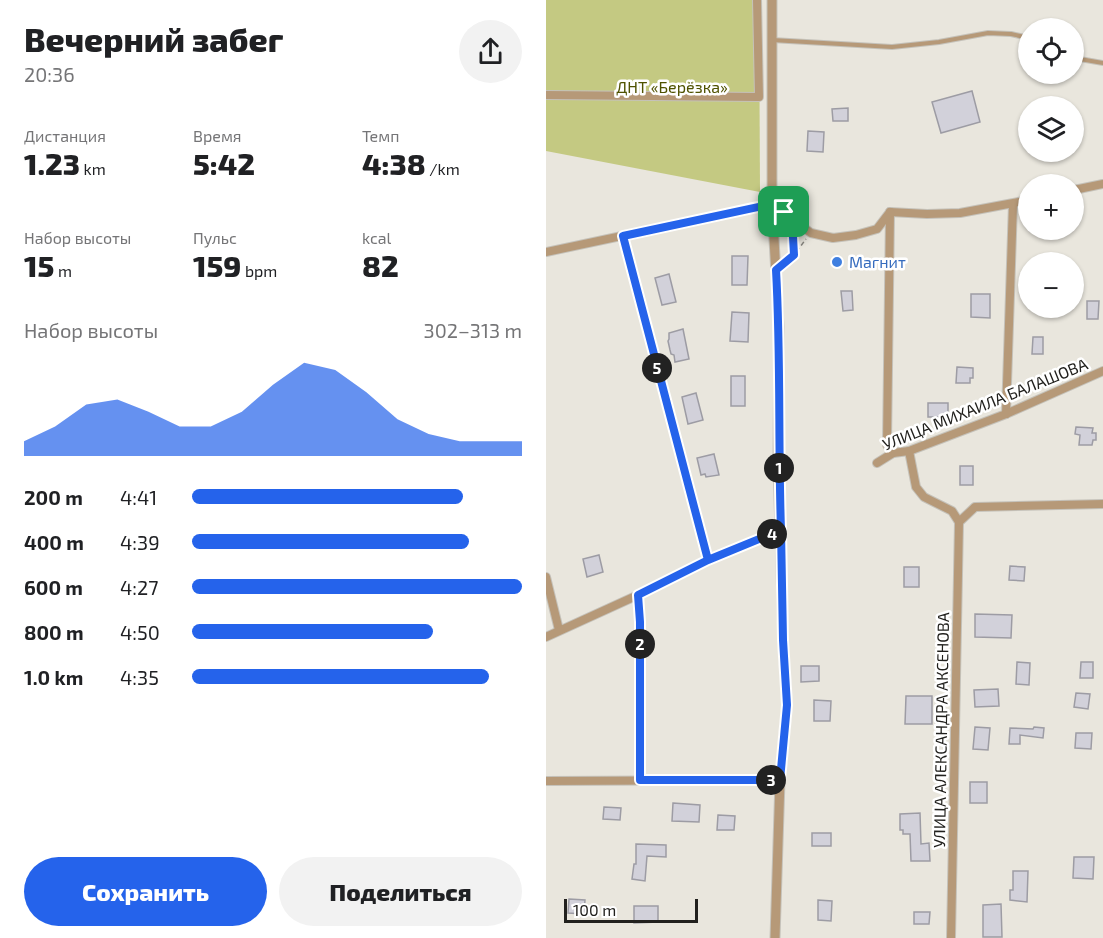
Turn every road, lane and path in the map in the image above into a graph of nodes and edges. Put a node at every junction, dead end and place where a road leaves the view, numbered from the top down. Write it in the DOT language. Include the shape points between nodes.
graph roads {
  1 [pos="757,0"];
  2 [pos="771,0"];
  3 [pos="1018,36"];
  4 [pos="772,40"];
  5 [pos="1084,60"];
  6 [pos="1103,63"];
  7 [pos="546,94"];
  8 [pos="759,97"];
  9 [pos="772,97"];
  10 [pos="1103,184"];
  11 [pos="1084,188"];
  12 [pos="1018,203"];
  13 [pos="772,204"];
  14 [pos="1013,204"];
  15 [pos="890,212"];
  16 [pos="792,219"];
  17 [pos="811,232"];
  18 [pos="623,236"];
  19 [pos="546,252"];
  20 [pos="794,255"];
  21 [pos="776,270"];
  22 [pos="1103,371"];
  23 [pos="1006,414"];
  24 [pos="909,451"];
  25 [pos="893,453"];
  26 [pos="877,463"];
  27 [pos="1103,504"];
  28 [pos="959,522"];
  29 [pos="781,530"];
  30 [pos="708,560"];
  31 [pos="546,577"];
  32 [pos="638,595"];
  33 [pos="559,630"];
  34 [pos="546,637"];
  35 [pos="640,780"];
  36 [pos="780,780"];
  37 [pos="546,781"];
  38 [pos="775,938"];
  39 [pos="951,938"];
  1 -- 8 [label="street"];
  2 -- 4 [label="street"];
  3 -- 4 [label="lane" via="988,33 892,47"];
  4 -- 9 [label="street"];
  5 -- 6 [label="lane"];
  7 -- 8 [label="street"];
  8 -- 9 [label="lane"];
  9 -- 13 [label="street"];
  10 -- 11 [label="street"];
  12 -- 14 [label="street"];
  13 -- 16 [label="street"];
  13 -- 18 [label="street"];
  13 -- 21 [label="street"];
  14 -- 15 [label="street" via="960,213"];
  14 -- 23 [label="street"];
  15 -- 17 [label="street" via="877,229 833,238"];
  15 -- 25 [label="street" via="887,445"];
  16 -- 17 [label="street"];
  16 -- 20 [label="path"];
  17 -- 20 [label="path"];
  18 -- 19 [label="street"];
  18 -- 30 [label="street"];
  20 -- 21 [label="path"];
  21 -- 29 [label="street"];
  22 -- 23 [label="street, УЛИЦА МИХАИЛА БАЛАШОВА"];
  23 -- 24 [label="street, УЛИЦА МИХАИЛА БАЛАШОВА"];
  24 -- 25 [label="street, УЛИЦА МИХАИЛА БАЛАШОВА"];
  24 -- 28 [label="street" via="916,487 924,497 952,511"];
  25 -- 26 [label="street, УЛИЦА МИХАИЛА БАЛАШОВА"];
  27 -- 28 [label="street" via="975,507"];
  28 -- 39 [label="street, УЛИЦА АЛЕКСАНДРА АКСЕНОВА"];
  29 -- 30 [label="street"];
  29 -- 36 [label="street" via="787,705"];
  30 -- 32 [label="street"];
  31 -- 33 [label="street"];
  32 -- 33 [label="street"];
  32 -- 35 [label="street"];
  33 -- 34 [label="street"];
  35 -- 36 [label="street"];
  35 -- 37 [label="street"];
  36 -- 38 [label="street"];
}
